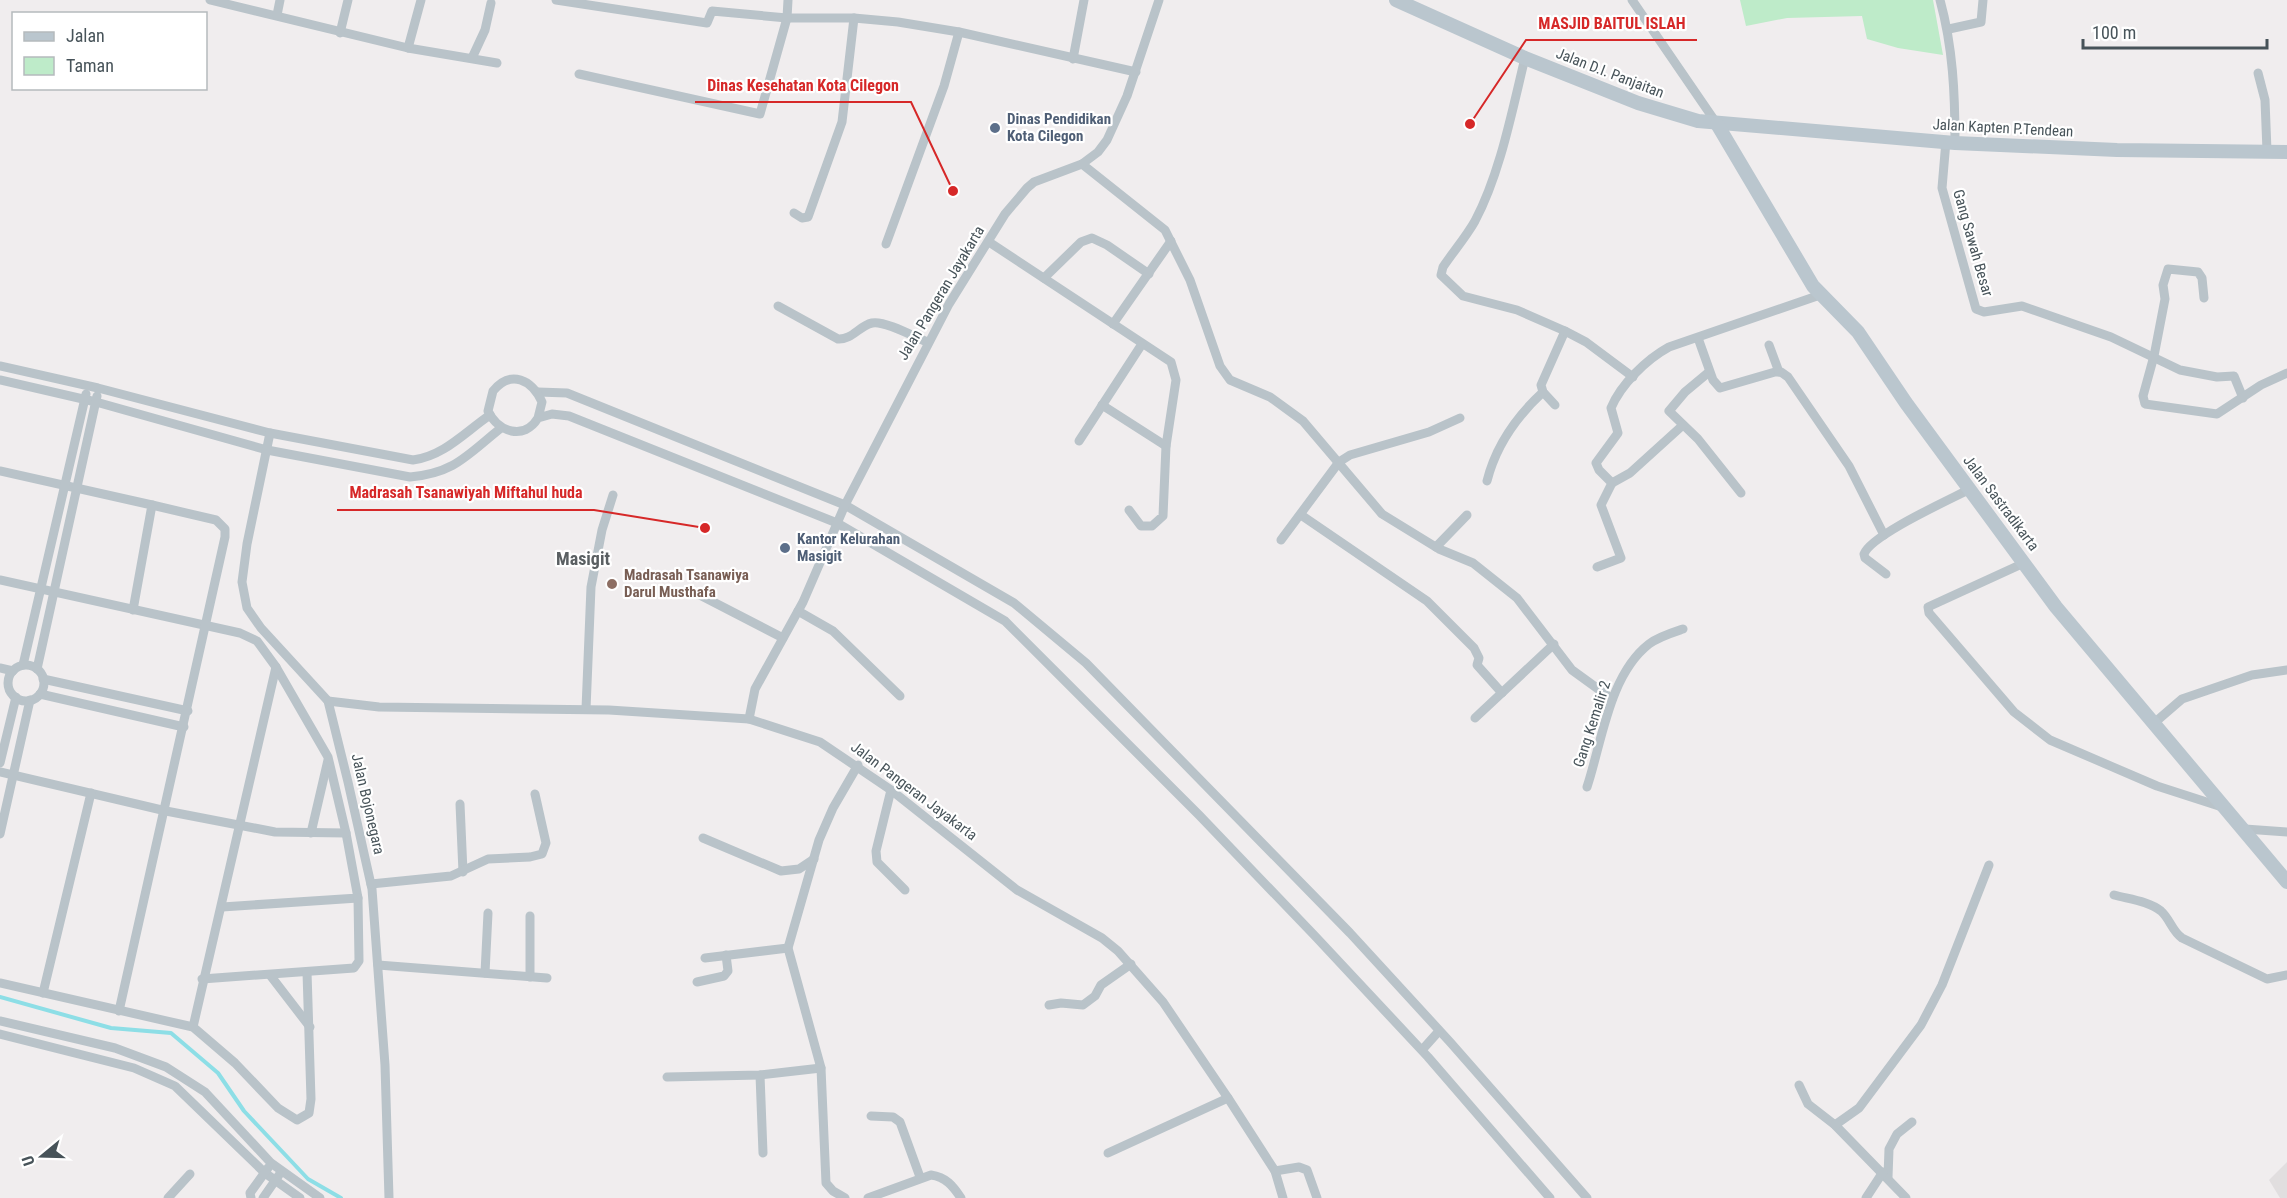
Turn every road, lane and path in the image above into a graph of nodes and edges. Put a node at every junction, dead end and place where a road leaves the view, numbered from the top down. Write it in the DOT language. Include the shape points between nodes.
graph roads {
  1 [pos="210,0"];
  2 [pos="280,0"];
  3 [pos="348,0"];
  4 [pos="421,0"];
  5 [pos="556,0"];
  6 [pos="714,0"];
  7 [pos="788,0"];
  8 [pos="1084,0"];
  9 [pos="1160,0"];
  10 [pos="1396,0"];
  11 [pos="1632,0"];
  12 [pos="1940,0"];
  13 [pos="1983,0"];
  14 [pos="232,3"];
  15 [pos="491,3"];
  16 [pos="596,3"];
  17 [pos="712,11"];
  18 [pos="277,15"];
  19 [pos="787,18"];
  20 [pos="854,18"];
  21 [pos="1949,29"];
  22 [pos="959,32"];
  23 [pos="340,33"];
  24 [pos="408,48"];
  25 [pos="472,58"];
  26 [pos="1525,58"];
  27 [pos="1073,59"];
  28 [pos="497,63"];
  29 [pos="1136,72"];
  30 [pos="579,74"];
  31 [pos="2258,74"];
  32 [pos="1717,124"];
  33 [pos="1950,142"];
  34 [pos="2267,151"];
  35 [pos="2287,152"];
  36 [pos="1082,164"];
  37 [pos="794,213"];
  38 [pos="1171,241"];
  39 [pos="989,242"];
  40 [pos="886,244"];
  41 [pos="1149,274"];
  42 [pos="1044,278"];
  43 [pos="1820,295"];
  44 [pos="2204,298"];
  45 [pos="778,306"];
  46 [pos="1113,324"];
  47 [pos="1565,331"];
  48 [pos="1698,338"];
  49 [pos="927,342"];
  50 [pos="1142,344"];
  51 [pos="1769,345"];
  52 [pos="2154,356"];
  53 [pos="0,366"];
  54 [pos="1709,372"];
  55 [pos="1779,372"];
  56 [pos="2287,373"];
  57 [pos="1632,377"];
  58 [pos="0,380"];
  59 [pos="88,386"];
  60 [pos="99,388"];
  61 [pos="538,392"];
  62 [pos="1543,392"];
  63 [pos="2243,398"];
  64 [pos="85,399"];
  65 [pos="96,402"];
  66 [pos="1102,405"];
  67 [pos="1555,405"];
  68 [pos="490,415"];
  69 [pos="538,418"];
  70 [pos="1460,418"];
  71 [pos="1683,425"];
  72 [pos="501,428"];
  73 [pos="270,433"];
  74 [pos="1079,441"];
  75 [pos="1166,446"];
  76 [pos="267,450"];
  77 [pos="1339,462"];
  78 [pos="0,471"];
  79 [pos="1487,481"];
  80 [pos="1612,483"];
  81 [pos="64,487"];
  82 [pos="1970,489"];
  83 [pos="77,490"];
  84 [pos="1741,493"];
  85 [pos="613,495"];
  86 [pos="845,505"];
  87 [pos="152,506"];
  88 [pos="1129,510"];
  89 [pos="1301,515"];
  90 [pos="1467,515"];
  91 [pos="837,523"];
  92 [pos="1884,535"];
  93 [pos="1281,540"];
  94 [pos="1436,547"];
  95 [pos="2024,563"];
  96 [pos="1597,567"];
  97 [pos="1886,574"];
  98 [pos="0,580"];
  99 [pos="41,590"];
  100 [pos="692,591"];
  101 [pos="55,594"];
  102 [pos="133,610"];
  103 [pos="798,610"];
  104 [pos="205,625"];
  105 [pos="1683,629"];
  106 [pos="783,638"];
  107 [pos="1554,644"];
  108 [pos="23,665"];
  109 [pos="276,667"];
  110 [pos="0,668"];
  111 [pos="37,669"];
  112 [pos="2287,670"];
  113 [pos="13,671"];
  114 [pos="43,679"];
  115 [pos="4,684"];
  116 [pos="1502,693"];
  117 [pos="39,694"];
  118 [pos="900,696"];
  119 [pos="16,697"];
  120 [pos="1612,699"];
  121 [pos="30,700"];
  122 [pos="328,700"];
  123 [pos="586,709"];
  124 [pos="188,711"];
  125 [pos="1475,718"];
  126 [pos="749,719"];
  127 [pos="2153,724"];
  128 [pos="184,727"];
  129 [pos="328,757"];
  130 [pos="0,763"];
  131 [pos="858,765"];
  132 [pos="0,772"];
  133 [pos="13,775"];
  134 [pos="1587,787"];
  135 [pos="891,790"];
  136 [pos="90,793"];
  137 [pos="535,794"];
  138 [pos="460,804"];
  139 [pos="2224,808"];
  140 [pos="166,811"];
  141 [pos="241,826"];
  142 [pos="2245,829"];
  143 [pos="2287,832"];
  144 [pos="311,833"];
  145 [pos="346,833"];
  146 [pos="0,834"];
  147 [pos="703,838"];
  148 [pos="814,859"];
  149 [pos="1989,865"];
  150 [pos="463,872"];
  151 [pos="2287,882"];
  152 [pos="371,884"];
  153 [pos="905,890"];
  154 [pos="2114,895"];
  155 [pos="358,898"];
  156 [pos="222,907"];
  157 [pos="489,913"];
  158 [pos="530,916"];
  159 [pos="788,948"];
  160 [pos="726,955"];
  161 [pos="705,958"];
  162 [pos="1131,964"];
  163 [pos="378,965"];
  164 [pos="307,972"];
  165 [pos="485,973"];
  166 [pos="270,975"];
  167 [pos="2287,975"];
  168 [pos="530,977"];
  169 [pos="547,978"];
  170 [pos="202,980"];
  171 [pos="698,982"];
  172 [pos="0,983"];
  173 [pos="43,993"];
  174 [pos="1049,1005"];
  175 [pos="119,1011"];
  176 [pos="0,1021"];
  177 [pos="193,1027"];
  178 [pos="310,1027"];
  179 [pos="1439,1031"];
  180 [pos="0,1034"];
  181 [pos="1425,1054"];
  182 [pos="166,1066"];
  183 [pos="821,1068"];
  184 [pos="760,1075"];
  185 [pos="667,1077"];
  186 [pos="159,1078"];
  187 [pos="1799,1085"];
  188 [pos="1228,1098"];
  189 [pos="871,1116"];
  190 [pos="1912,1122"];
  191 [pos="1835,1125"];
  192 [pos="763,1153"];
  193 [pos="1108,1153"];
  194 [pos="271,1163"];
  195 [pos="1275,1171"];
  196 [pos="282,1172"];
  197 [pos="265,1173"];
  198 [pos="190,1174"];
  199 [pos="1886,1174"];
  200 [pos="920,1177"];
  201 [pos="275,1180"];
  202 [pos="168,1198"];
  203 [pos="251,1198"];
  204 [pos="263,1198"];
  205 [pos="300,1198"];
  206 [pos="320,1198"];
  207 [pos="389,1198"];
  208 [pos="845,1198"];
  209 [pos="870,1198"];
  210 [pos="961,1198"];
  211 [pos="1283,1198"];
  212 [pos="1317,1198"];
  213 [pos="1550,1198"];
  214 [pos="1587,1198"];
  215 [pos="1866,1198"];
  216 [pos="1906,1198"];
  1 -- 14 [label="street"];
  2 -- 18 [label="street"];
  3 -- 23 [label="street"];
  4 -- 24 [label="street"];
  5 -- 16 [label="street"];
  6 -- 17 [label="street"];
  7 -- 19 [label="street"];
  8 -- 27 [label="street"];
  9 -- 29 [label="street, Jalan Pangeran Jayakarta"];
  10 -- 26 [label="street, Jalan D.I. Panjaitan"];
  11 -- 32 [label="street"];
  12 -- 21 [label="street"];
  13 -- 21 [label="street" via="1981,22"];
  14 -- 18 [label="street"];
  15 -- 25 [label="street" via="485,30"];
  16 -- 17 [label="street" via="707,22"];
  17 -- 19 [label="street"];
  18 -- 23 [label="street"];
  19 -- 20 [label="street"];
  19 -- 30 [label="street" via="760,114"];
  20 -- 22 [label="street"];
  20 -- 37 [label="street" via="842,122 808,217"];
  21 -- 33 [label="street" via="1955,99"];
  22 -- 27 [label="street"];
  22 -- 40 [label="street" via="945,86"];
  23 -- 24 [label="street"];
  24 -- 25 [label="street"];
  25 -- 28 [label="street"];
  26 -- 32 [label="street, Jalan D.I. Panjaitan" via="1638,103"];
  26 -- 47 [label="street" via="1482,205 1441,275 1463,296 1517,310"];
  27 -- 29 [label="street"];
  29 -- 36 [label="street, Jalan Pangeran Jayakarta" via="1107,140"];
  31 -- 34 [label="street" via="2265,100"];
  32 -- 33 [label="street, Jalan Kapten P.Tendean"];
  32 -- 43 [label="street, Jalan Sastradikarta"];
  33 -- 34 [label="street, Jalan Kapten P.Tendean" via="2118,150"];
  33 -- 52 [label="street, Gang Sawah Besar" via="1942,188 1976,309 1984,312 2022,306"];
  34 -- 35 [label="street, Jalan Kapten P.Tendean"];
  36 -- 38 [label="street" via="1158,223"];
  36 -- 39 [label="street, Jalan Pangeran Jayakarta" via="1034,182 1005,214"];
  38 -- 41 [label="street"];
  38 -- 77 [label="street" via="1225,374 1291,411 1316,433"];
  39 -- 42 [label="street"];
  39 -- 49 [label="street, Jalan Pangeran Jayakarta"];
  41 -- 42 [label="street" via="1092,238 1080,242"];
  41 -- 46 [label="street"];
  42 -- 46 [label="street"];
  43 -- 48 [label="street"];
  43 -- 82 [label="street, Jalan Sastradikarta" via="1858,332"];
  44 -- 52 [label="street" via="2198,272 2168,269"];
  45 -- 49 [label="street" via="838,339 880,323"];
  46 -- 50 [label="street"];
  47 -- 57 [label="street"];
  47 -- 62 [label="street" via="1543,378"];
  48 -- 54 [label="street"];
  48 -- 57 [label="street" via="1655,355"];
  49 -- 86 [label="street, Jalan Pangeran Jayakarta"];
  50 -- 66 [label="street"];
  50 -- 75 [label="street" via="1171,362 1176,372"];
  51 -- 55 [label="street"];
  52 -- 63 [label="street" via="2180,370 2236,377"];
  52 -- 63 [label="street" via="2143,396 2145,404 2212,414"];
  53 -- 59 [label="street"];
  54 -- 55 [label="street" via="1717,386 1725,389"];
  54 -- 71 [label="street" via="1669,409"];
  55 -- 92 [label="street" via="1793,383 1849,466"];
  56 -- 63 [label="street"];
  57 -- 80 [label="street" via="1611,408 1618,433 1596,463"];
  58 -- 64 [label="street"];
  59 -- 60 [label="street"];
  59 -- 64 [label="street"];
  60 -- 65 [label="street"];
  60 -- 73 [label="street"];
  61 -- 68 [label="street" via="531,382 522,379 503,382 488,402"];
  61 -- 69 [label="street" via="542,402"];
  61 -- 86 [label="street" via="567,393"];
  62 -- 67 [label="street"];
  62 -- 79 [label="street" via="1498,445"];
  64 -- 65 [label="street"];
  64 -- 81 [label="street"];
  65 -- 76 [label="street"];
  65 -- 83 [label="street"];
  66 -- 74 [label="street"];
  66 -- 75 [label="street"];
  68 -- 72 [label="street"];
  68 -- 73 [label="street" via="447,447 427,458 413,460"];
  69 -- 72 [label="street" via="524,430 510,432"];
  69 -- 91 [label="street" via="552,414 569,416"];
  70 -- 77 [label="street"];
  71 -- 80 [label="street" via="1630,474"];
  71 -- 84 [label="street"];
  72 -- 76 [label="street" via="453,468 434,475 410,477"];
  73 -- 76 [label="street, Jalan Bojonegara"];
  75 -- 88 [label="street" via="1163,516 1152,526 1141,526"];
  76 -- 122 [label="street, Jalan Bojonegara" via="242,582 248,608 261,628"];
  77 -- 89 [label="street"];
  77 -- 94 [label="street" via="1382,514"];
  78 -- 81 [label="street"];
  80 -- 96 [label="street" via="1601,505 1621,558"];
  81 -- 83 [label="street"];
  81 -- 99 [label="street"];
  82 -- 92 [label="street"];
  82 -- 95 [label="street, Jalan Sastradikarta"];
  83 -- 87 [label="street"];
  83 -- 101 [label="street"];
  85 -- 123 [label="street" via="591,587"];
  86 -- 91 [label="street, Jalan Pangeran Jayakarta"];
  86 -- 179 [label="street" via="1014,603 1086,663"];
  87 -- 102 [label="street"];
  87 -- 104 [label="street" via="216,520 225,529"];
  89 -- 93 [label="street"];
  89 -- 116 [label="street" via="1426,601 1474,648 1480,670"];
  90 -- 94 [label="street"];
  91 -- 103 [label="street, Jalan Pangeran Jayakarta"];
  91 -- 181 [label="street" via="1005,621 1199,815"];
  92 -- 97 [label="street" via="1867,547 1864,554"];
  94 -- 107 [label="street" via="1473,563 1517,598"];
  95 -- 127 [label="street, Jalan Sastradikarta"];
  95 -- 139 [label="street" via="1928,607 1929,613 2014,712 2050,740 2157,786"];
  98 -- 99 [label="street"];
  99 -- 101 [label="street"];
  99 -- 108 [label="street"];
  100 -- 106 [label="street"];
  101 -- 102 [label="street"];
  101 -- 111 [label="street"];
  102 -- 104 [label="street"];
  103 -- 106 [label="street, Jalan Pangeran Jayakarta"];
  103 -- 118 [label="street" via="833,631"];
  104 -- 109 [label="street" via="257,641"];
  104 -- 124 [label="street"];
  105 -- 120 [label="street, Gang Kemalir 2" via="1644,648 1629,666"];
  106 -- 126 [label="street, Jalan Pangeran Jayakarta" via="755,689"];
  107 -- 116 [label="street"];
  107 -- 120 [label="street" via="1572,670"];
  108 -- 111 [label="street"];
  108 -- 113 [label="street"];
  109 -- 129 [label="street"];
  109 -- 141 [label="street"];
  110 -- 113 [label="street"];
  111 -- 114 [label="street"];
  112 -- 127 [label="street" via="2252,675 2182,699"];
  113 -- 115 [label="street"];
  114 -- 117 [label="street"];
  114 -- 124 [label="street"];
  115 -- 119 [label="street"];
  116 -- 125 [label="street"];
  117 -- 121 [label="street"];
  117 -- 128 [label="street"];
  119 -- 121 [label="street"];
  119 -- 130 [label="street"];
  120 -- 134 [label="street, Gang Kemalir 2"];
  121 -- 133 [label="street"];
  122 -- 123 [label="street" via="389,708"];
  122 -- 152 [label="street, Jalan Bojonegara"];
  123 -- 126 [label="street"];
  124 -- 128 [label="street"];
  126 -- 131 [label="street, Jalan Pangeran Jayakarta" via="820,742"];
  127 -- 139 [label="street, Jalan Sastradikarta"];
  128 -- 140 [label="street"];
  129 -- 144 [label="street"];
  129 -- 145 [label="street"];
  131 -- 135 [label="street, Jalan Pangeran Jayakarta"];
  131 -- 148 [label="street" via="833,808"];
  132 -- 133 [label="street"];
  133 -- 136 [label="street"];
  133 -- 146 [label="street"];
  135 -- 153 [label="street" via="876,851 877,862"];
  135 -- 162 [label="street, Jalan Pangeran Jayakarta" via="1017,890 1102,938"];
  136 -- 140 [label="street"];
  136 -- 173 [label="street"];
  137 -- 150 [label="street" via="546,843 542,854 488,859"];
  138 -- 150 [label="street"];
  139 -- 142 [label="street, Jalan Sastradikarta"];
  140 -- 141 [label="street"];
  140 -- 175 [label="street"];
  141 -- 144 [label="street"];
  141 -- 156 [label="street"];
  142 -- 143 [label="street"];
  142 -- 151 [label="street, Jalan Sastradikarta"];
  144 -- 145 [label="street"];
  145 -- 155 [label="street"];
  147 -- 148 [label="street" via="781,871 799,869"];
  148 -- 159 [label="street"];
  149 -- 191 [label="street" via="1942,985 1921,1025 1859,1108"];
  150 -- 152 [label="street"];
  152 -- 163 [label="street, Jalan Bojonegara"];
  154 -- 167 [label="street" via="2162,912 2175,933 2249,971 2267,979"];
  155 -- 156 [label="street"];
  155 -- 164 [label="street" via="357,967"];
  156 -- 170 [label="street"];
  157 -- 165 [label="street"];
  158 -- 168 [label="street"];
  159 -- 160 [label="street"];
  159 -- 183 [label="street"];
  160 -- 161 [label="street"];
  160 -- 171 [label="street" via="728,971 724,976"];
  162 -- 174 [label="street" via="1101,985 1092,1000 1083,1005"];
  162 -- 188 [label="street, Jalan Pangeran Jayakarta" via="1163,1002"];
  163 -- 165 [label="street"];
  163 -- 207 [label="street, Jalan Bojonegara"];
  164 -- 166 [label="street"];
  164 -- 178 [label="street"];
  165 -- 168 [label="street"];
  166 -- 170 [label="street"];
  166 -- 178 [label="street"];
  168 -- 169 [label="street"];
  170 -- 177 [label="street"];
  172 -- 173 [label="street"];
  173 -- 175 [label="street"];
  175 -- 177 [label="street"];
  176 -- 182 [label="street" via="115,1048"];
  177 -- 178 [label="street" via="278,1108 297,1120 309,1113 311,1099"];
  179 -- 181 [label="street"];
  179 -- 214 [label="street"];
  180 -- 186 [label="street"];
  181 -- 213 [label="street"];
  182 -- 186 [label="street"];
  182 -- 194 [label="street" via="205,1092"];
  183 -- 184 [label="street"];
  183 -- 208 [label="street" via="826,1183"];
  184 -- 185 [label="street"];
  184 -- 192 [label="street"];
  186 -- 197 [label="street" via="175,1086"];
  187 -- 191 [label="street" via="1808,1104"];
  188 -- 193 [label="street"];
  188 -- 195 [label="street, Jalan Pangeran Jayakarta"];
  189 -- 200 [label="street" via="900,1122"];
  190 -- 199 [label="street" via="1897,1134 1889,1149"];
  191 -- 199 [label="street"];
  194 -- 196 [label="street"];
  194 -- 197 [label="street"];
  195 -- 211 [label="street, Jalan Pangeran Jayakarta"];
  195 -- 212 [label="street" via="1299,1167 1307,1170"];
  196 -- 201 [label="street"];
  196 -- 206 [label="street"];
  197 -- 201 [label="street"];
  197 -- 203 [label="street" via="250,1193"];
  198 -- 202 [label="street"];
  199 -- 215 [label="street"];
  199 -- 216 [label="street"];
  200 -- 209 [label="street"];
  200 -- 210 [label="street" via="941,1176"];
  201 -- 204 [label="street"];
  201 -- 205 [label="street"];
}
